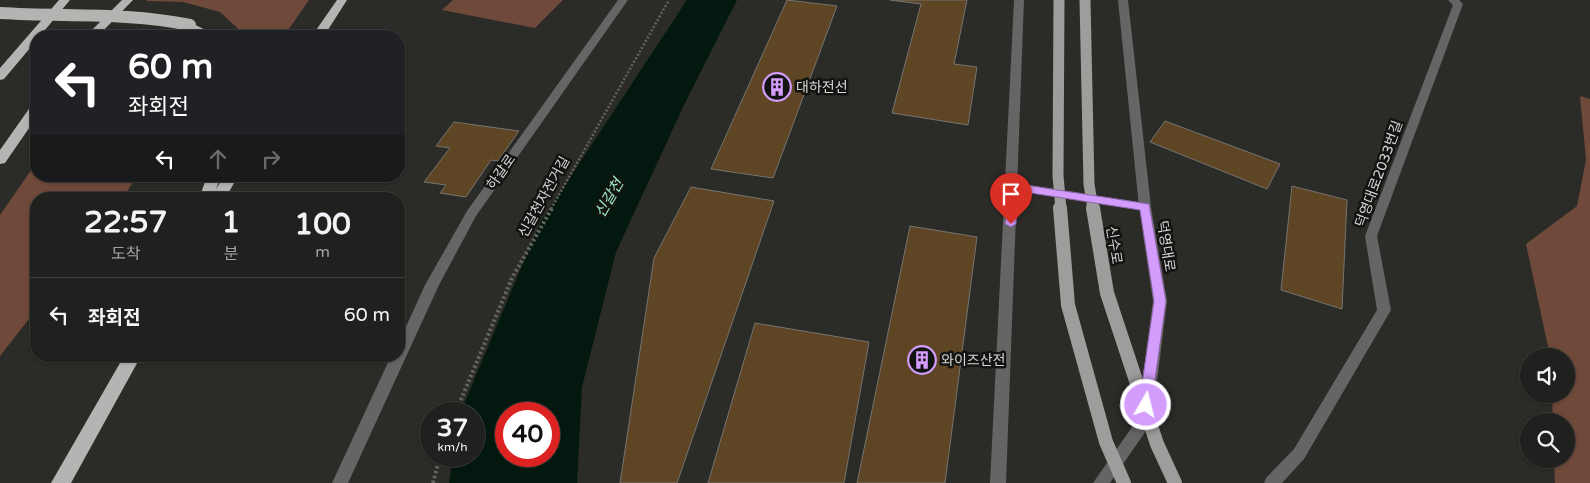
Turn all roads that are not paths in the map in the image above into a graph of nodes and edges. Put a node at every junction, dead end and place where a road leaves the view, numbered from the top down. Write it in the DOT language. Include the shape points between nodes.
graph roads {
  1 [pos="65,0"];
  2 [pos="128,0"];
  3 [pos="342,0"];
  4 [pos="623,0"];
  5 [pos="1019,0"];
  6 [pos="1059,0"];
  7 [pos="1085,0"];
  8 [pos="1123,0"];
  9 [pos="1453,0"];
  10 [pos="0,13"];
  11 [pos="39,30"];
  12 [pos="98,30"];
  13 [pos="198,30"];
  14 [pos="322,30"];
  15 [pos="30,41"];
  16 [pos="0,76"];
  17 [pos="30,118"];
  18 [pos="0,160"];
  19 [pos="1012,186"];
  20 [pos="1145,207"];
  21 [pos="405,343"];
  22 [pos="130,362"];
  23 [pos="396,362"];
  24 [pos="61,483"];
  25 [pos="340,483"];
  26 [pos="998,483"];
  27 [pos="1101,483"];
  28 [pos="1124,483"];
  29 [pos="1175,483"];
  30 [pos="1272,483"];
  1 -- 11 [label="highway"];
  2 -- 12 [label="highway"];
  3 -- 14 [label="highway"];
  4 -- 21 [label="street, 하갈로" via="471,214"];
  5 -- 19 [label="street"];
  6 -- 28 [label="main road, bridge" via="1058,176 1068,305 1106,442"];
  7 -- 29 [label="main road, 신수로, bridge" via="1090,184 1107,293 1157,444"];
  8 -- 20 [label="street, 덕영대로"];
  9 -- 30 [label="street, 덕영대로2033번길" via="1458,4 1372,236 1384,310 1299,454"];
  10 -- 13 [label="highway, bridge" via="141,17 171,20"];
  15 -- 16 [label="highway"];
  17 -- 18 [label="highway"];
  19 -- 20 [label="street"];
  19 -- 26 [label="street"];
  20 -- 27 [label="street, 덕영대로" via="1160,301 1144,422"];
  22 -- 24 [label="highway"];
  23 -- 25 [label="street, 하갈로"];
}
